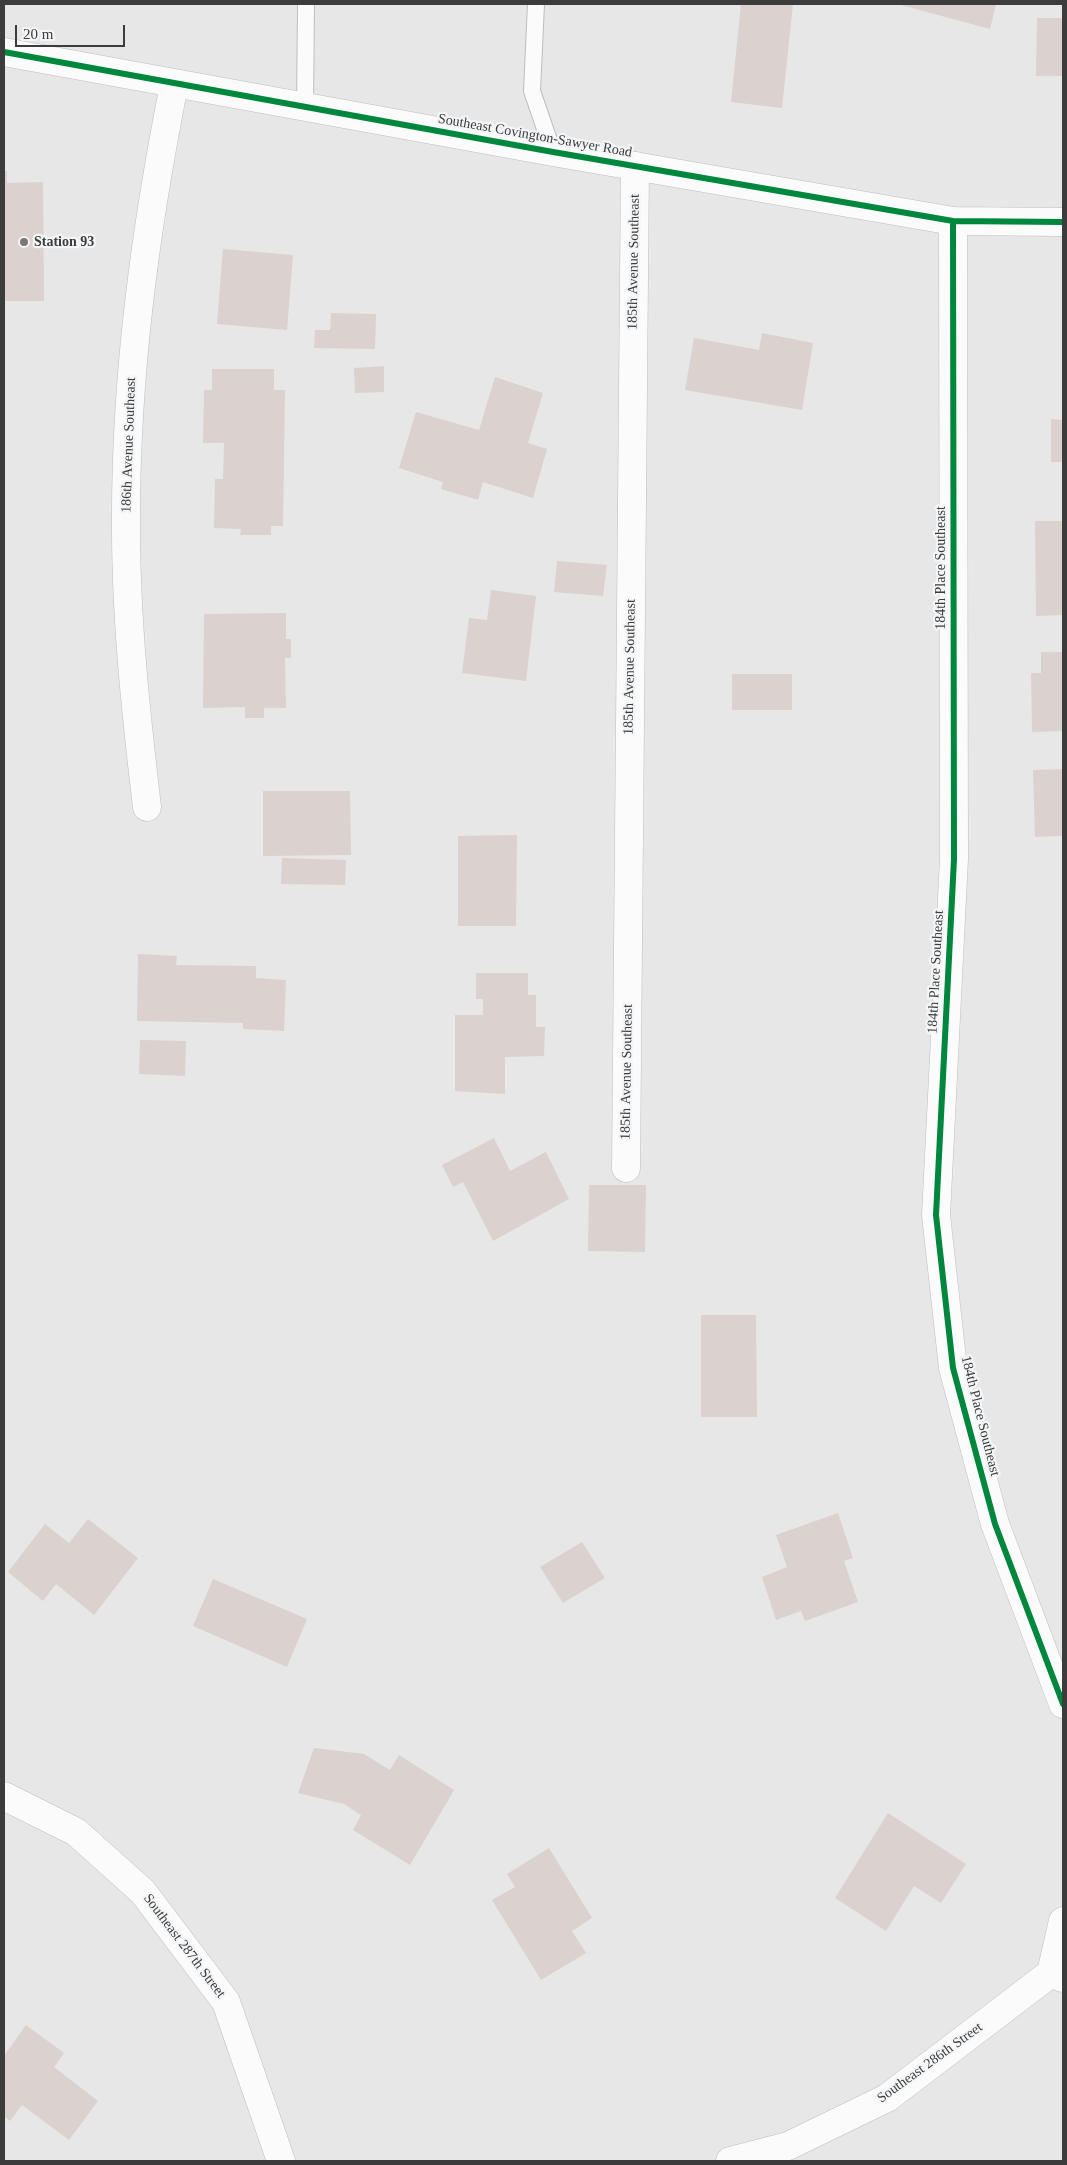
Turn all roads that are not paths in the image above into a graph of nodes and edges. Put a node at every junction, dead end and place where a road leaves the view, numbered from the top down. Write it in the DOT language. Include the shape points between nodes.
graph roads {
  1 [pos="306,4"];
  2 [pos="536,4"];
  3 [pos="4,52"];
  4 [pos="174,85"];
  5 [pos="305,108"];
  6 [pos="553,152"];
  7 [pos="635,166"];
  8 [pos="953,221"];
  9 [pos="1063,222"];
  10 [pos="147,807"];
  11 [pos="626,1168"];
  12 [pos="1063,1704"];
  13 [pos="4,1796"];
  14 [pos="1063,1921"];
  15 [pos="1057,1975"];
  16 [pos="281,2161"];
  17 [pos="730,2161"];
  1 -- 5 [label="lane"];
  2 -- 6 [label="lane" via="532,91"];
  3 -- 4 [label="street, Southeast Covington-Sawyer Road"];
  4 -- 5 [label="street, Southeast Covington-Sawyer Road"];
  4 -- 10 [label="street, 186th Avenue Southeast" via="144,255 128,434 129,621"];
  5 -- 6 [label="street, Southeast Covington-Sawyer Road"];
  6 -- 7 [label="street, Southeast Covington-Sawyer Road"];
  7 -- 8 [label="street, Southeast Covington-Sawyer Road"];
  7 -- 11 [label="street, 185th Avenue Southeast"];
  8 -- 9 [label="street, Southeast Covington-Sawyer Road"];
  8 -- 12 [label="street, 184th Place Southeast" via="954,858 936,1215 953,1368 995,1524"];
  13 -- 16 [label="street, Southeast 287th Street" via="76,1832 143,1892 226,2002"];
  14 -- 15 [label="street"];
  15 -- 17 [label="street, Southeast 286th Street" via="887,2098 788,2146"];
}
